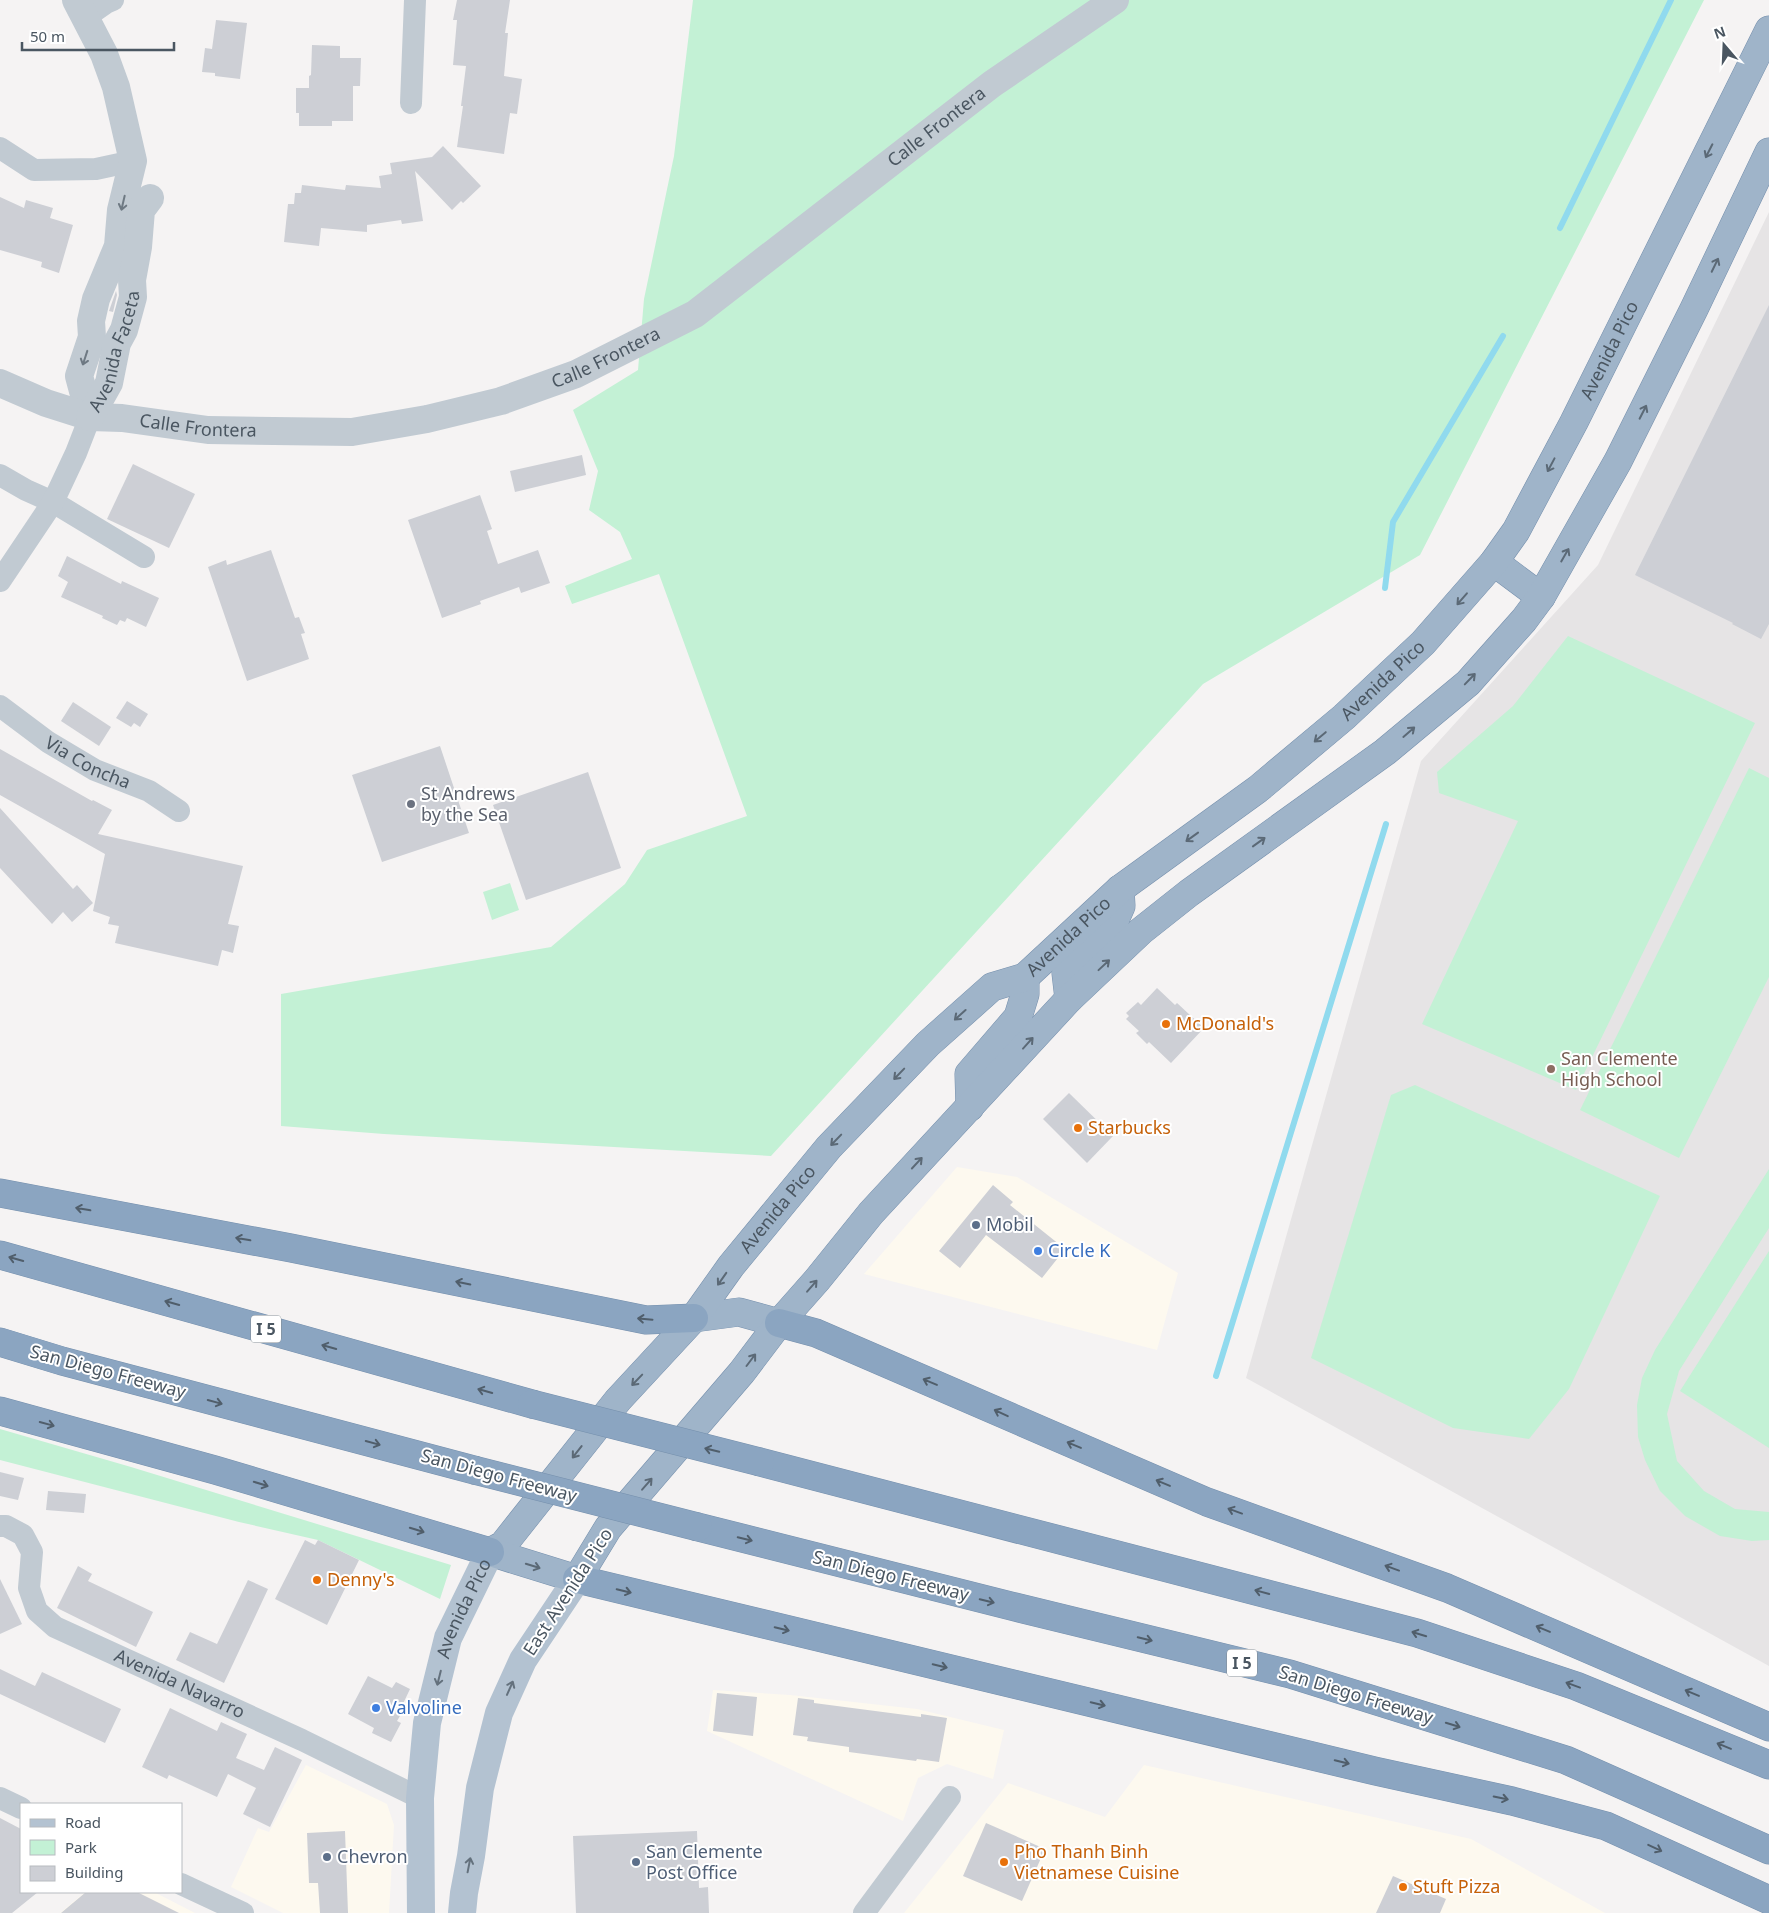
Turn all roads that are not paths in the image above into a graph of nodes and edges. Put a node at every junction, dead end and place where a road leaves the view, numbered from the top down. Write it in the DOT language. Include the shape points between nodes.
graph roads {
  1 [pos="113,0"];
  2 [pos="1115,0"];
  3 [pos="409,1"];
  4 [pos="81,8"];
  5 [pos="1769,30"];
  6 [pos="412,102"];
  7 [pos="0,148"];
  8 [pos="1769,152"];
  9 [pos="133,161"];
  10 [pos="106,274"];
  11 [pos="140,278"];
  12 [pos="91,321"];
  13 [pos="120,337"];
  14 [pos="0,383"];
  15 [pos="90,417"];
  16 [pos="0,475"];
  17 [pos="53,502"];
  18 [pos="144,557"];
  19 [pos="1494,562"];
  20 [pos="0,582"];
  21 [pos="1541,597"];
  22 [pos="0,706"];
  23 [pos="179,811"];
  24 [pos="1120,889"];
  25 [pos="1025,977"];
  26 [pos="1069,998"];
  27 [pos="970,1107"];
  28 [pos="0,1194"];
  29 [pos="0,1255"];
  30 [pos="694,1318"];
  31 [pos="780,1323"];
  32 [pos="0,1342"];
  33 [pos="0,1411"];
  34 [pos="0,1526"];
  35 [pos="490,1552"];
  36 [pos="577,1579"];
  37 [pos="1769,1727"];
  38 [pos="1769,1765"];
  39 [pos="950,1797"];
  40 [pos="0,1798"];
  41 [pos="420,1798"];
  42 [pos="20,1808"];
  43 [pos="1769,1850"];
  44 [pos="182,1884"];
  45 [pos="1769,1900"];
  46 [pos="243,1913"];
  47 [pos="421,1913"];
  48 [pos="462,1913"];
  49 [pos="864,1913"];
  1 -- 4 [label="street"];
  2 -- 15 [label="street, Calle Frontera" via="992,84 695,314 576,374 502,401 428,419 352,432 208,430 122,418"];
  3 -- 6 [label="street"];
  4 -- 9 [label="street, Avenida Faceta" via="116,87"];
  5 -- 19 [label="highway, Avenida Pico, one-way" via="1574,422 1516,531"];
  7 -- 9 [label="street" via="34,170 96,168"];
  21 -- 8 [label="highway, one-way" via="1618,461"];
  9 -- 10 [label="street, Avenida Faceta, one-way" via="121,210 118,246"];
  9 -- 11 [label="street, Avenida Faceta" via="150,198 141,210"];
  10 -- 11 [label="street"];
  10 -- 12 [label="street, Avenida Faceta"];
  11 -- 13 [label="street, Avenida Faceta"];
  12 -- 13 [label="street"];
  12 -- 15 [label="street, Avenida Faceta, one-way" via="92,337 79,376"];
  13 -- 15 [label="street, Avenida Faceta" via="109,383"];
  14 -- 15 [label="street, Calle Frontera"];
  15 -- 17 [label="street"];
  16 -- 17 [label="street"];
  17 -- 18 [label="street"];
  17 -- 20 [label="street"];
  19 -- 21 [label="highway"];
  19 -- 24 [label="highway, Avenida Pico, one-way" via="1423,644 1344,717 1258,789"];
  26 -- 21 [label="highway, one-way" via="1148,925 1385,752 1468,682"];
  22 -- 23 [label="street, Via Concha" via="48,742 95,770 149,790"];
  24 -- 25 [label="highway, Avenida Pico"];
  24 -- 26 [label="highway" via="1121,906 1109,933 1075,961 1066,973"];
  25 -- 27 [label="highway" via="1018,1017 969,1074"];
  25 -- 30 [label="highway, Avenida Pico, one-way" via="992,986 928,1044 829,1147 731,1266"];
  27 -- 26 [label="highway, one-way"];
  31 -- 27 [label="highway, one-way" via="871,1212"];
  30 -- 28 [label="highway, one-way" via="646,1320 291,1248"];
  38 -- 29 [label="highway, I 5, one-way, bridge" via="1576,1686 1417,1633 532,1404"];
  30 -- 31 [label="highway" via="739,1312"];
  30 -- 35 [label="highway, Avenida Pico, one-way" via="618,1400 503,1545"];
  36 -- 31 [label="highway, East Avenida Pico, one-way" via="608,1528"];
  37 -- 31 [label="highway, one-way" via="1447,1588 1207,1502 816,1334"];
  32 -- 43 [label="highway, San Diego Freeway / I 5, one-way, bridge" via="474,1470 1290,1674 1566,1760"];
  33 -- 35 [label="highway, one-way"];
  34 -- 41 [label="street, Avenida Navarro" via="23,1536 32,1552 30,1588 37,1611 55,1627"];
  35 -- 36 [label="highway, one-way"];
  35 -- 41 [label="main road, Avenida Pico, one-way" via="448,1638 427,1723"];
  36 -- 45 [label="highway, one-way" via="1606,1826"];
  48 -- 36 [label="main road, East Avenida Pico, one-way" via="480,1788 499,1713 523,1660"];
  39 -- 49 [label="street"];
  40 -- 42 [label="street"];
  41 -- 47 [label="main road, Avenida Pico"];
  44 -- 46 [label="street"];
}
